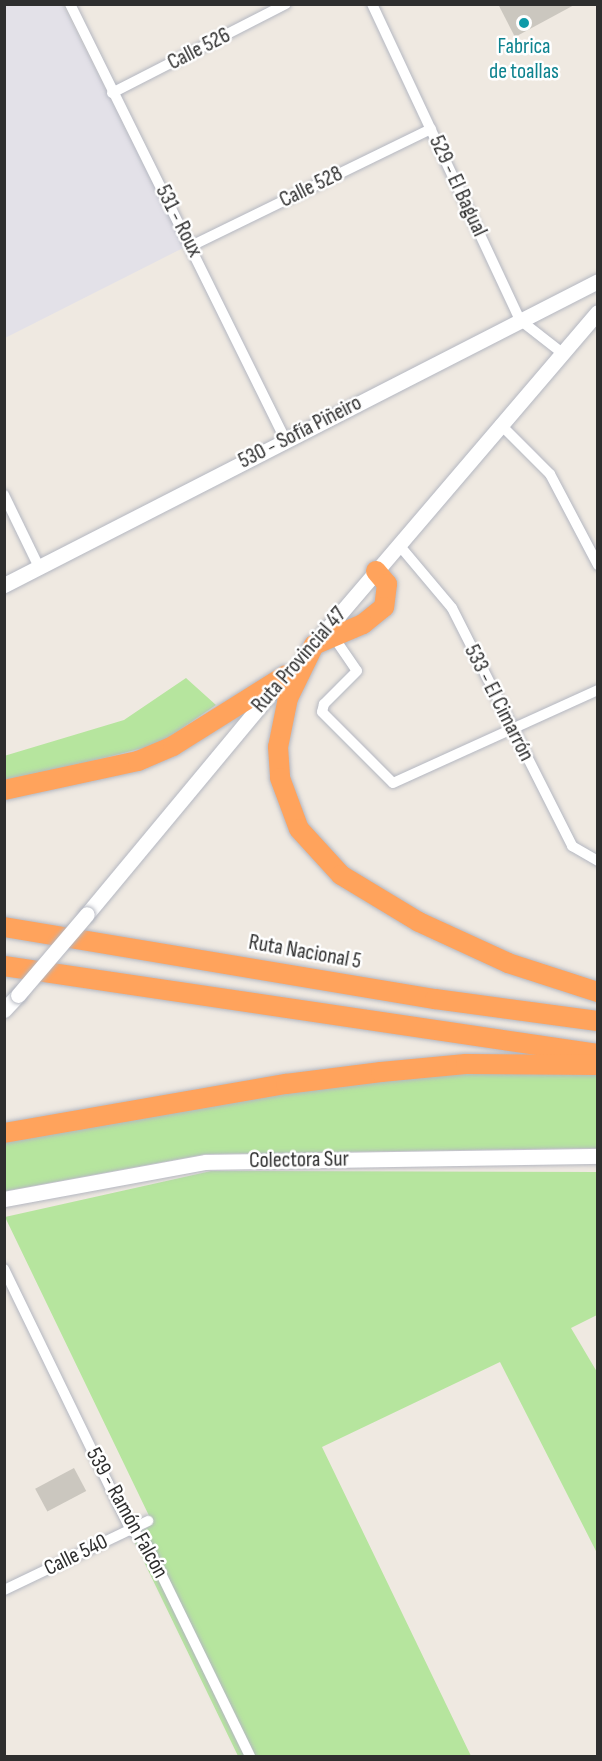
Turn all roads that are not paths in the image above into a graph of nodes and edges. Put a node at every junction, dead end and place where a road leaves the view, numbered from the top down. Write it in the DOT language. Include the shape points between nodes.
graph roads {
  1 [pos="70,4"];
  2 [pos="286,4"];
  3 [pos="372,4"];
  4 [pos="112,93"];
  5 [pos="431,129"];
  6 [pos="191,246"];
  7 [pos="597,281"];
  8 [pos="597,312"];
  9 [pos="520,320"];
  10 [pos="561,352"];
  11 [pos="500,424"];
  12 [pos="285,439"];
  13 [pos="4,495"];
  14 [pos="399,545"];
  15 [pos="597,565"];
  16 [pos="39,567"];
  17 [pos="375,571"];
  18 [pos="4,585"];
  19 [pos="333,636"];
  20 [pos="314,645"];
  21 [pos="286,675"];
  22 [pos="597,690"];
  23 [pos="512,729"];
  24 [pos="4,790"];
  25 [pos="597,861"];
  26 [pos="4,927"];
  27 [pos="4,966"];
  28 [pos="597,992"];
  29 [pos="4,1011"];
  30 [pos="597,1021"];
  31 [pos="597,1054"];
  32 [pos="597,1065"];
  33 [pos="4,1133"];
  34 [pos="597,1156"];
  35 [pos="4,1200"];
  36 [pos="4,1269"];
  37 [pos="148,1521"];
  38 [pos="130,1528"];
  39 [pos="4,1590"];
  40 [pos="250,1756"];
  1 -- 4 [label="street, 531 - Roux"];
  2 -- 4 [label="street, Calle 526"];
  3 -- 5 [label="street, 529 - El Bagual"];
  4 -- 6 [label="street, 531 - Roux"];
  5 -- 6 [label="street, Calle 528"];
  5 -- 9 [label="street, 529 - El Bagual"];
  6 -- 12 [label="street, 531 - Roux"];
  7 -- 9 [label="street, 530 - Sofía Piñeiro"];
  8 -- 10 [label="street, Ruta Provincial 47"];
  9 -- 10 [label="street, 529 - El Bagual"];
  9 -- 12 [label="street, 530 - Sofía Piñeiro"];
  10 -- 11 [label="street, Ruta Provincial 47"];
  11 -- 14 [label="street, Ruta Provincial 47"];
  11 -- 15 [label="street" via="550,474"];
  12 -- 16 [label="street, 530 - Sofía Piñeiro"];
  13 -- 16 [label="street"];
  14 -- 17 [label="street, Ruta Provincial 47"];
  14 -- 23 [label="street, 533 - El Cimarrón" via="452,608"];
  16 -- 18 [label="street, 530 - Sofía Piñeiro"];
  17 -- 19 [label="highway" via="387,584 384,607 363,624"];
  17 -- 20 [label="street, Ruta Provincial 47"];
  19 -- 20 [label="highway"];
  19 -- 23 [label="street" via="357,671 324,704 322,712 393,783"];
  20 -- 21 [label="street, Ruta Provincial 47"];
  20 -- 28 [label="highway" via="288,698 278,747 280,778 299,829 341,875 419,922 508,963"];
  21 -- 24 [label="highway" via="173,746 138,761"];
  21 -- 29 [label="street, Ruta Provincial 47, bridge"];
  22 -- 23 [label="street"];
  23 -- 25 [label="street, 533 - El Cimarrón" via="572,846"];
  26 -- 30 [label="highway, Ruta Nacional 5" via="435,999"];
  27 -- 31 [label="highway"];
  32 -- 33 [label="highway" via="466,1064 381,1072 286,1084"];
  34 -- 35 [label="street, Colectora Sur" via="206,1162"];
  36 -- 38 [label="street, 539 - Ramón Falcón"];
  37 -- 38 [label="street, Calle 540"];
  38 -- 39 [label="street, Calle 540"];
  38 -- 40 [label="street, 539 - Ramón Falcón" via="147,1545"];
}
